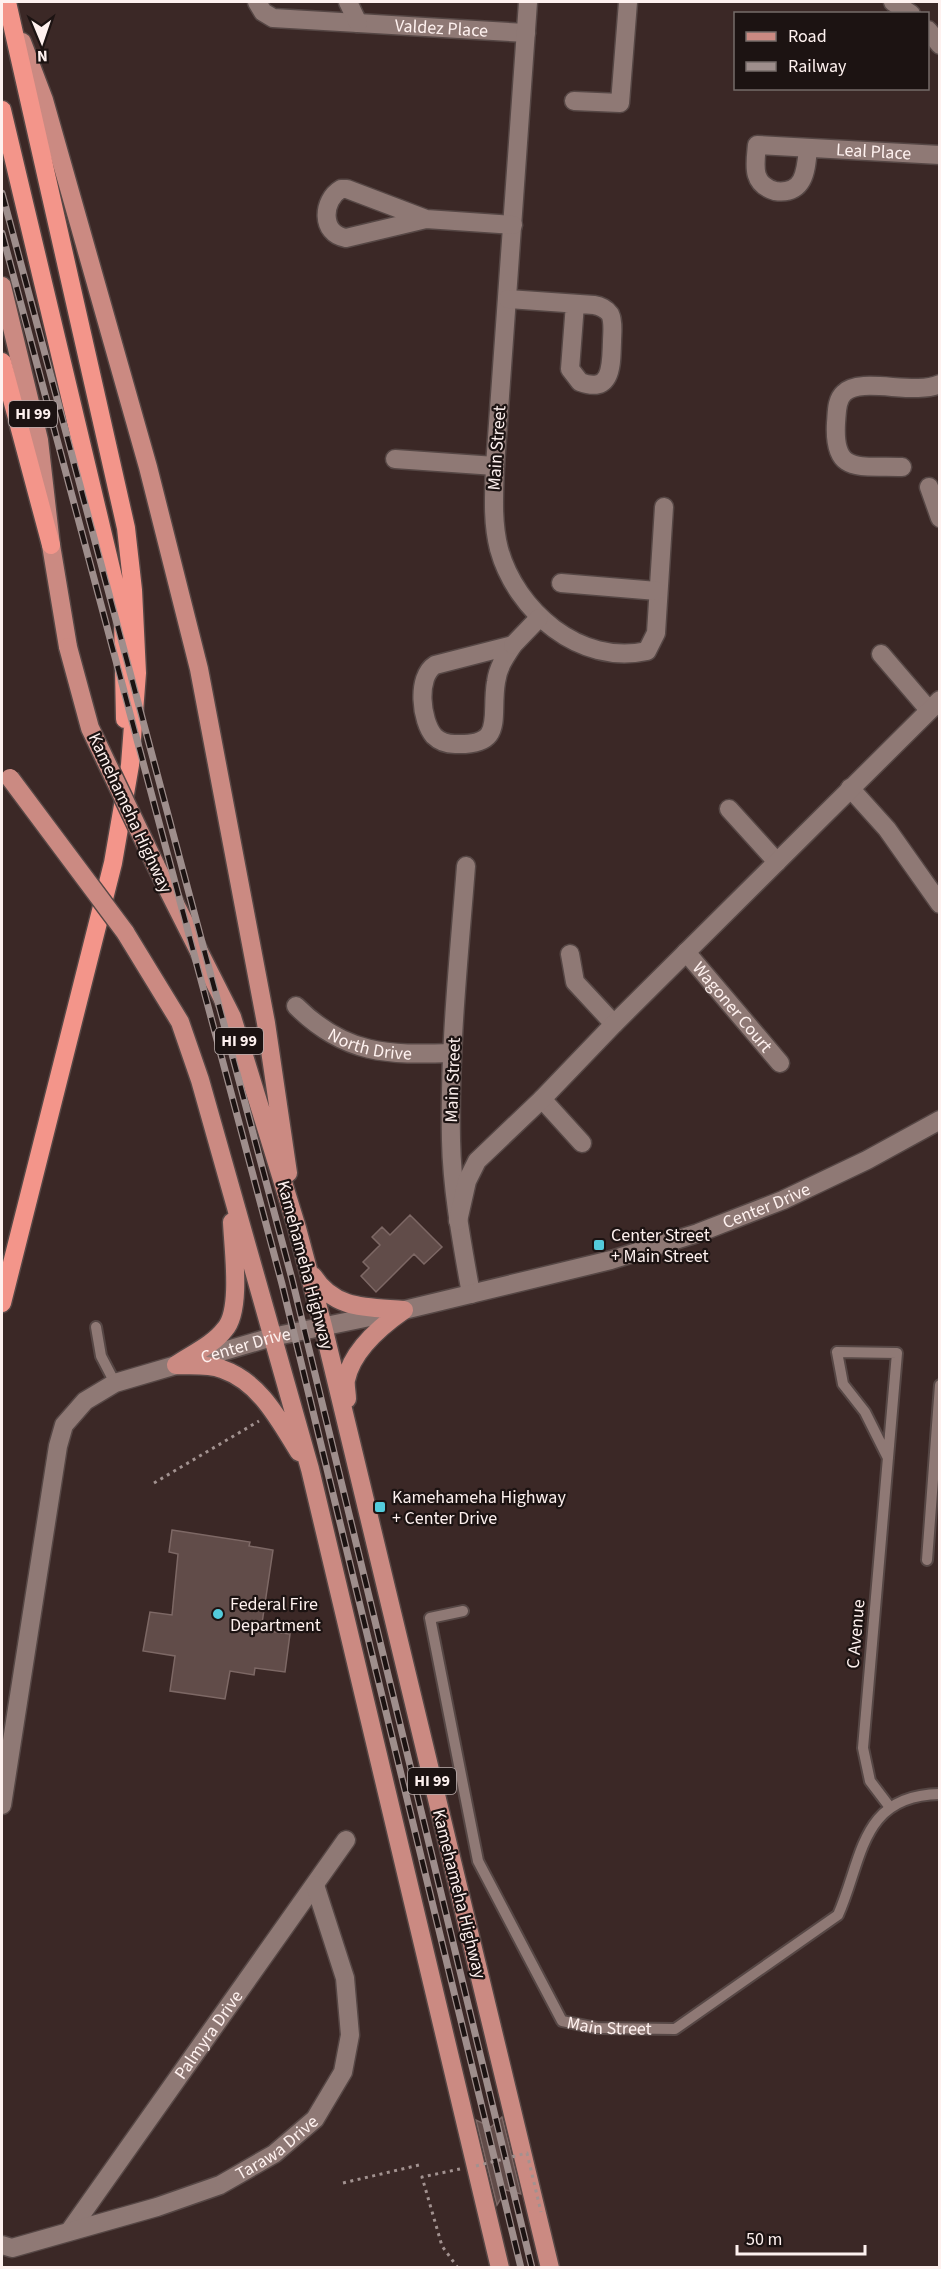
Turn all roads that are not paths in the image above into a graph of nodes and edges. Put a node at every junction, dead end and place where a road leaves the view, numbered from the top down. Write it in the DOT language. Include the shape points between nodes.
graph roads {
  1 [pos="7,2"];
  2 [pos="257,2"];
  3 [pos="348,2"];
  4 [pos="528,2"];
  5 [pos="628,2"];
  6 [pos="893,2"];
  7 [pos="907,12"];
  8 [pos="358,23"];
  9 [pos="929,32"];
  10 [pos="526,33"];
  11 [pos="939,45"];
  12 [pos="574,101"];
  13 [pos="2,110"];
  14 [pos="808,148"];
  15 [pos="939,155"];
  16 [pos="426,219"];
  17 [pos="513,225"];
  18 [pos="2,286"];
  19 [pos="508,299"];
  20 [pos="575,304"];
  21 [pos="2,362"];
  22 [pos="939,384"];
  23 [pos="395,459"];
  24 [pos="495,466"];
  25 [pos="902,466"];
  26 [pos="929,487"];
  27 [pos="664,507"];
  28 [pos="939,512"];
  29 [pos="51,545"];
  30 [pos="561,583"];
  31 [pos="657,591"];
  32 [pos="539,618"];
  33 [pos="513,645"];
  34 [pos="881,654"];
  35 [pos="934,705"];
  36 [pos="130,765"];
  37 [pos="2,767"];
  38 [pos="850,788"];
  39 [pos="729,809"];
  40 [pos="777,862"];
  41 [pos="466,866"];
  42 [pos="939,904"];
  43 [pos="686,952"];
  44 [pos="570,954"];
  45 [pos="296,1006"];
  46 [pos="614,1024"];
  47 [pos="452,1053"];
  48 [pos="780,1063"];
  49 [pos="542,1100"];
  50 [pos="939,1120"];
  51 [pos="582,1143"];
  52 [pos="232,1196"];
  53 [pos="458,1221"];
  54 [pos="297,1228"];
  55 [pos="308,1267"];
  56 [pos="471,1294"];
  57 [pos="2,1303"];
  58 [pos="404,1310"];
  59 [pos="323,1326"];
  60 [pos="96,1327"];
  61 [pos="272,1336"];
  62 [pos="176,1365"];
  63 [pos="115,1383"];
  64 [pos="939,1385"];
  65 [pos="351,1451"];
  66 [pos="888,1458"];
  67 [pos="310,1469"];
  68 [pos="927,1560"];
  69 [pos="463,1611"];
  70 [pos="939,1794"];
  71 [pos="2,1805"];
  72 [pos="889,1806"];
  73 [pos="346,1840"];
  74 [pos="315,1886"];
  75 [pos="71,2229"];
  76 [pos="491,2230"];
  77 [pos="542,2235"];
  78 [pos="2,2245"];
  79 [pos="488,2268"];
  80 [pos="500,2268"];
  81 [pos="550,2268"];
  82 [pos="562,2268"];
  1 -- 36 [label="highway" via="126,528 137,673"];
  1 -- 54 [label="main road" via="44,100 145,455 199,669 266,1023"];
  2 -- 8 [label="street, Valdez Place" via="273,18"];
  3 -- 8 [label="street"];
  4 -- 10 [label="street, Main Street"];
  5 -- 12 [label="street" via="620,103"];
  6 -- 7 [label="street"];
  8 -- 10 [label="street, Valdez Place"];
  9 -- 11 [label="street"];
  10 -- 17 [label="street, Main Street"];
  13 -- 36 [label="highway" via="123,619 123,695"];
  14 -- 15 [label="street, Leal Place"];
  16 -- 16 [label="street" via="346,238 332,230 326,211 332,196 347,189"];
  16 -- 17 [label="street"];
  17 -- 19 [label="street, Main Street"];
  18 -- 29 [label="main road, Kamehameha Highway / HI 99" via="39,440"];
  19 -- 20 [label="street"];
  19 -- 24 [label="street, Main Street"];
  21 -- 29 [label="highway"];
  22 -- 25 [label="street" via="916,390 856,386 839,399 835,443 842,458 853,464"];
  23 -- 24 [label="street"];
  24 -- 32 [label="street, Main Street" via="498,547 511,578"];
  26 -- 28 [label="street"];
  27 -- 31 [label="street, Main Street"];
  29 -- 54 [label="main road, Kamehameha Highway / HI 99, bridge" via="68,647 90,728 232,1017"];
  30 -- 31 [label="street"];
  31 -- 32 [label="street, Main Street" via="656,633 647,651 638,654 629,656 586,647"];
  32 -- 33 [label="street"];
  33 -- 33 [label="street" via="435,665 426,672 422,691 430,729 438,740 472,745 489,735 500,663"];
  34 -- 35 [label="street"];
  35 -- 38 [label="street"];
  36 -- 57 [label="highway" via="113,862"];
  37 -- 52 [label="main road, HI 99, bridge" via="125,932 180,1022"];
  38 -- 40 [label="street"];
  38 -- 42 [label="street" via="887,829"];
  39 -- 40 [label="street"];
  40 -- 43 [label="street"];
  41 -- 47 [label="street, Main Street"];
  43 -- 46 [label="street"];
  43 -- 48 [label="street, Wagoner Court"];
  44 -- 46 [label="street" via="575,982"];
  45 -- 47 [label="street, North Drive" via="326,1032 362,1049 402,1055"];
  46 -- 49 [label="street"];
  47 -- 53 [label="street, Main Street" via="451,1141"];
  49 -- 51 [label="street"];
  49 -- 53 [label="street" via="477,1161 467,1181"];
  50 -- 56 [label="street, Center Drive" via="783,1200 698,1233 611,1260"];
  52 -- 61 [label="main road, HI 99"];
  52 -- 62 [label="main road" via="235,1299 227,1327 212,1342"];
  53 -- 56 [label="street, Main Street"];
  54 -- 55 [label="main road, Kamehameha Highway / HI 99"];
  55 -- 58 [label="main road" via="323,1292 341,1303"];
  55 -- 59 [label="main road, Kamehameha Highway / HI 99"];
  56 -- 58 [label="street, Center Drive"];
  58 -- 59 [label="street, Center Drive"];
  58 -- 65 [label="main road" via="380,1327 358,1355 346,1380"];
  59 -- 61 [label="street, Center Drive"];
  59 -- 65 [label="main road, Kamehameha Highway / HI 99"];
  60 -- 63 [label="lane" via="101,1356"];
  61 -- 62 [label="street, Center Drive"];
  61 -- 67 [label="main road, HI 99"];
  62 -- 63 [label="street, Center Drive"];
  62 -- 67 [label="main road" via="220,1368 243,1379 267,1401"];
  63 -- 71 [label="street, Center Drive" via="85,1401 64,1425 58,1446"];
  64 -- 68 [label="lane"];
  65 -- 77 [label="main road, Kamehameha Highway / HI 99"];
  66 -- 66 [label="lane, C Avenue" via="897,1353 837,1352 843,1384 865,1412"];
  66 -- 72 [label="lane, C Avenue" via="863,1748 870,1781"];
  67 -- 76 [label="main road, HI 99"];
  69 -- 72 [label="lane, Main Street" via="430,1618 478,1862 562,2021 597,2028 675,2029 838,1916 861,1845"];
  70 -- 72 [label="lane" via="908,1798"];
  73 -- 74 [label="street, Palmyra Drive"];
  74 -- 75 [label="street, Palmyra Drive"];
  74 -- 75 [label="street, Tarawa Drive" via="345,1978 350,2036 343,2072 315,2119 274,2154 220,2185 157,2207"];
  75 -- 78 [label="street, Tarawa Drive" via="12,2248"];
  76 -- 79 [label="main road"];
  76 -- 80 [label="main road, HI 99"];
  77 -- 81 [label="main road, Kamehameha Highway / HI 99"];
  77 -- 82 [label="main road"];
}
